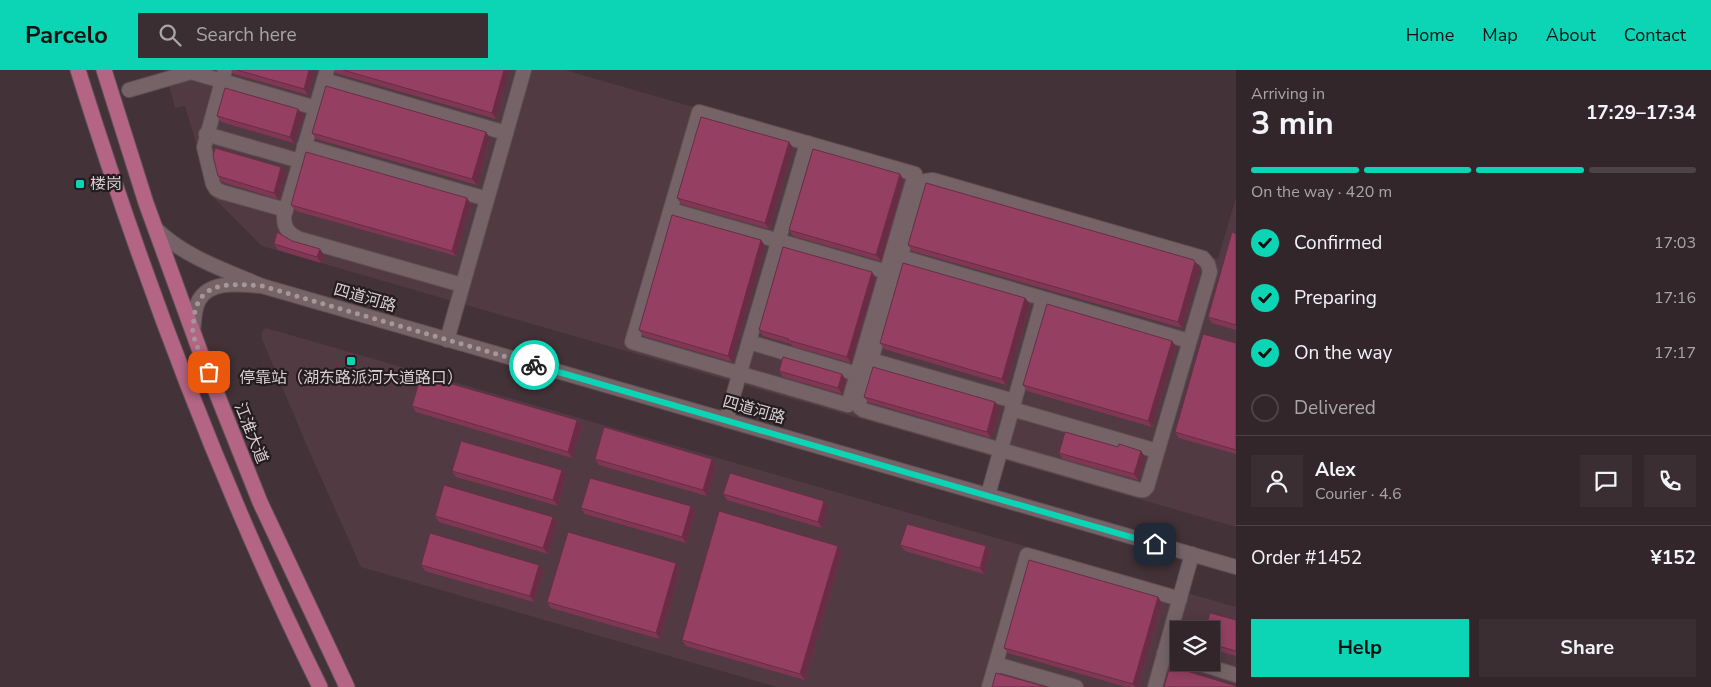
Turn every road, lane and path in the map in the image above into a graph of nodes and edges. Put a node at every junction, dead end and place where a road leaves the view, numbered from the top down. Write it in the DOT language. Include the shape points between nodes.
graph roads {
  1 [pos="78,70"];
  2 [pos="104,70"];
  3 [pos="524,70"];
  4 [pos="184,72"];
  5 [pos="223,75"];
  6 [pos="325,75"];
  7 [pos="129,90"];
  8 [pos="316,108"];
  9 [pos="506,133"];
  10 [pos="206,134"];
  11 [pos="807,143"];
  12 [pos="304,146"];
  13 [pos="300,161"];
  14 [pos="487,199"];
  15 [pos="286,210"];
  16 [pos="671,210"];
  17 [pos="154,228"];
  18 [pos="778,241"];
  19 [pos="901,257"];
  20 [pos="887,272"];
  21 [pos="462,285"];
  22 [pos="262,286"];
  23 [pos="1043,299"];
  24 [pos="193,332"];
  25 [pos="447,340"];
  26 [pos="1189,341"];
  27 [pos="749,342"];
  28 [pos="871,360"];
  29 [pos="740,374"];
  30 [pos="857,374"];
  31 [pos="1013,405"];
  32 [pos="726,420"];
  33 [pos="1001,450"];
  34 [pos="1157,451"];
  35 [pos="988,495"];
  36 [pos="1192,554"];
  37 [pos="1236,567"];
  38 [pos="1180,599"];
  39 [pos="1164,654"];
  40 [pos="1170,656"];
  41 [pos="996,664"];
  42 [pos="1220,670"];
  43 [pos="1236,675"];
  44 [pos="320,687"];
  45 [pos="346,687"];
  46 [pos="989,687"];
  47 [pos="1076,687"];
  48 [pos="1155,687"];
  1 -- 44 [label="main road" via="149,286 178,362 271,585"];
  2 -- 17 [label="main road, 江淮大道"];
  3 -- 9 [label="street"];
  4 -- 5 [label="street"];
  4 -- 7 [label="street"];
  5 -- 8 [label="street"];
  5 -- 10 [label="street"];
  6 -- 8 [label="street"];
  6 -- 9 [label="street"];
  8 -- 12 [label="street"];
  9 -- 14 [label="street"];
  10 -- 13 [label="street"];
  10 -- 15 [label="street" via="205,154 216,189"];
  11 -- 16 [label="street" via="699,112"];
  11 -- 18 [label="street"];
  11 -- 20 [label="street" via="915,174"];
  12 -- 13 [label="street"];
  12 -- 14 [label="street"];
  13 -- 15 [label="street"];
  14 -- 21 [label="street"];
  15 -- 21 [label="street" via="286,229 300,239"];
  16 -- 18 [label="street"];
  16 -- 29 [label="street" via="632,342"];
  17 -- 22 [label="street" via="191,254"];
  17 -- 24 [label="main road, 江淮大道"];
  18 -- 20 [label="street"];
  18 -- 27 [label="street"];
  19 -- 23 [label="street"];
  19 -- 26 [label="street" via="921,186 925,181 933,180 1203,258 1210,272"];
  19 -- 28 [label="street"];
  20 -- 30 [label="street"];
  21 -- 25 [label="street"];
  22 -- 24 [label="street" via="234,284 206,292 198,300"];
  22 -- 25 [label="street, 四道河路"];
  23 -- 26 [label="street"];
  23 -- 31 [label="street"];
  24 -- 45 [label="main road, 江淮大道" via="260,502"];
  25 -- 32 [label="street, 四道河路"];
  26 -- 34 [label="street"];
  27 -- 29 [label="street"];
  27 -- 30 [label="street"];
  28 -- 31 [label="street"];
  28 -- 33 [label="street" via="859,407"];
  29 -- 30 [label="street" via="848,405"];
  29 -- 32 [label="street"];
  31 -- 33 [label="street"];
  31 -- 34 [label="street"];
  32 -- 35 [label="street, 四道河路"];
  33 -- 34 [label="street" via="1140,490 1147,487"];
  33 -- 35 [label="street"];
  35 -- 36 [label="street, 四道河路"];
  36 -- 37 [label="street, 四道河路"];
  36 -- 38 [label="street"];
  38 -- 39 [label="street"];
  38 -- 41 [label="street" via="1027,555"];
  39 -- 40 [label="street"];
  39 -- 48 [label="street"];
  41 -- 46 [label="street"];
  41 -- 47 [label="street"];
  42 -- 43 [label="street"];
}
